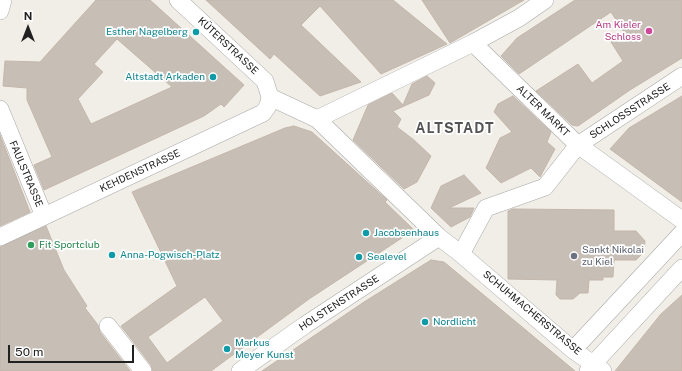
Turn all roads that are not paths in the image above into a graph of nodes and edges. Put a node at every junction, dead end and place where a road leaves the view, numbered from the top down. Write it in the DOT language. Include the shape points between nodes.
graph roads {
  1 [pos="3,0"];
  2 [pos="178,0"];
  3 [pos="545,0"];
  4 [pos="0,11"];
  5 [pos="472,44"];
  6 [pos="682,76"];
  7 [pos="270,97"];
  8 [pos="0,109"];
  9 [pos="317,119"];
  10 [pos="578,145"];
  11 [pos="44,216"];
  12 [pos="682,220"];
  13 [pos="682,233"];
  14 [pos="0,237"];
  15 [pos="439,237"];
  16 [pos="461,254"];
  17 [pos="682,268"];
  18 [pos="108,326"];
  19 [pos="573,350"];
  20 [pos="595,368"];
  21 [pos="143,371"];
  22 [pos="240,371"];
  1 -- 4 [label="street"];
  2 -- 7 [label="street, KÜTERSTRASSE" via="265,81"];
  3 -- 5 [label="street"];
  5 -- 9 [label="street"];
  5 -- 10 [label="street, ALTER MARKT"];
  6 -- 10 [label="street, SCHLOSSSTRASSE"];
  7 -- 9 [label="street"];
  7 -- 11 [label="street, KEHDENSTRASSE" via="263,113"];
  8 -- 11 [label="street, FAULSTRASSE"];
  9 -- 15 [label="street"];
  10 -- 12 [label="street"];
  10 -- 16 [label="street, ALTER MARKT" via="545,187 486,208"];
  11 -- 14 [label="street, KEHDENSTRASSE"];
  13 -- 19 [label="street"];
  15 -- 16 [label="street"];
  15 -- 22 [label="street, HOLSTENSTRASSE"];
  16 -- 19 [label="street, SCHUHMACHERSTRASSE"];
  17 -- 20 [label="street"];
  18 -- 21 [label="street"];
  19 -- 20 [label="street, SCHUHMACHERSTRASSE"];
}
